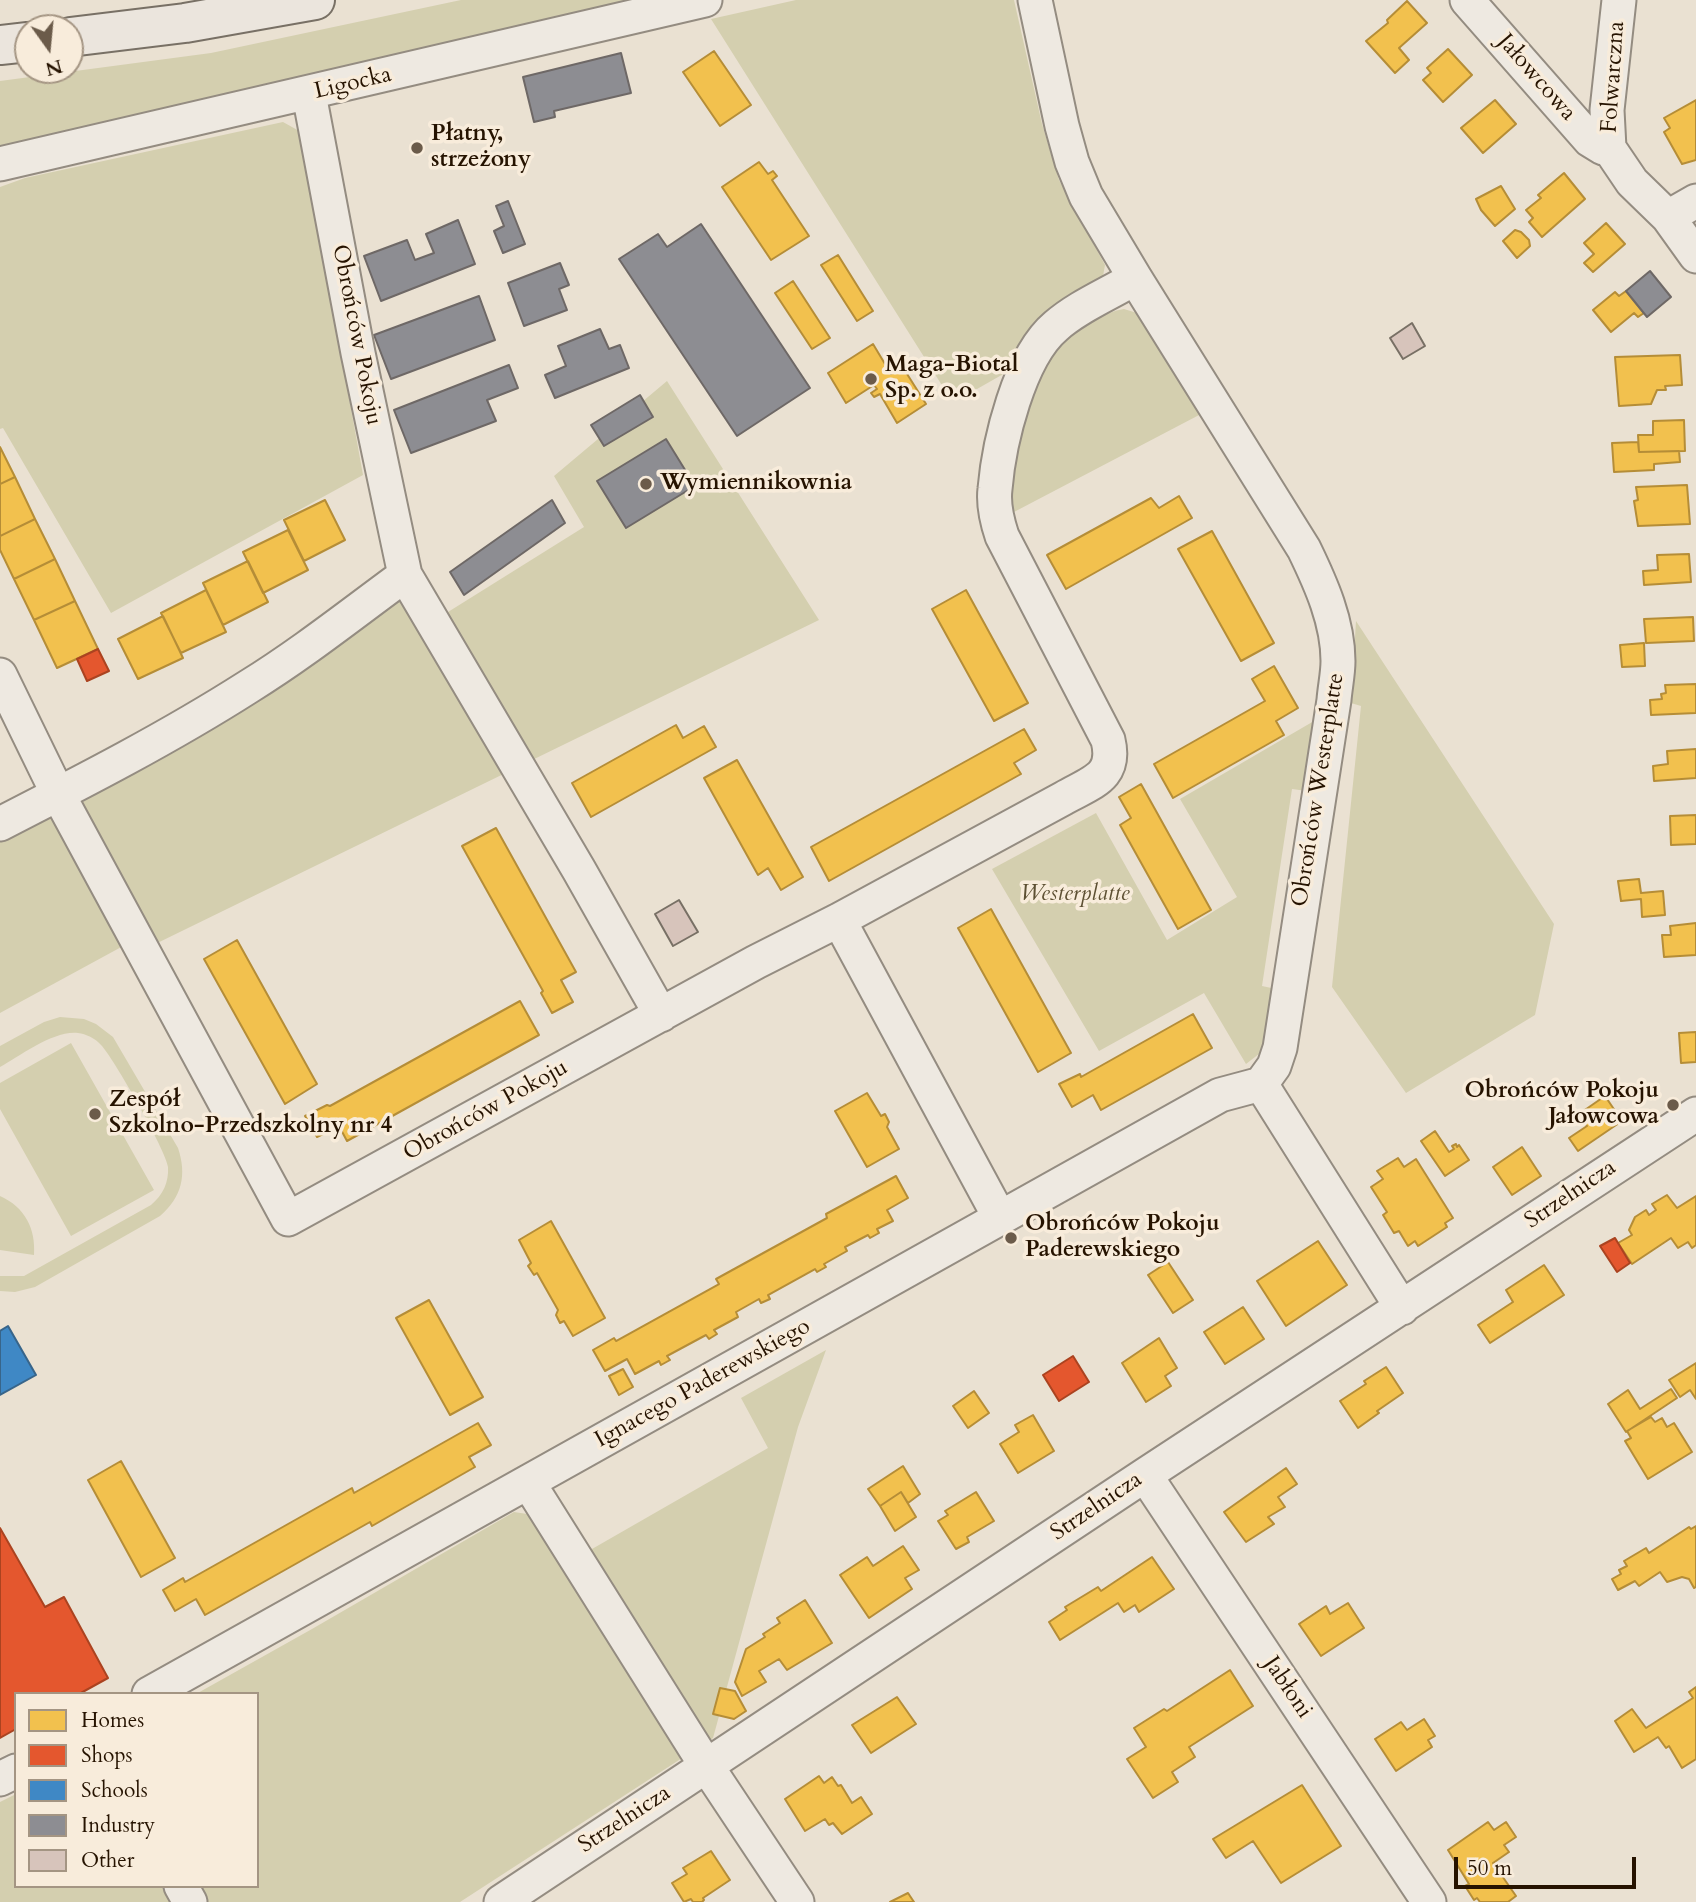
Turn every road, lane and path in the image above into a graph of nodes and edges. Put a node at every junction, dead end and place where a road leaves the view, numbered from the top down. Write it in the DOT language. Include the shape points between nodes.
graph roads {
  1 [pos="315,0"];
  2 [pos="705,0"];
  3 [pos="1035,0"];
  4 [pos="1467,0"];
  5 [pos="1619,0"];
  6 [pos="84,35"];
  7 [pos="309,94"];
  8 [pos="1609,148"];
  9 [pos="0,164"];
  10 [pos="1682,209"];
  11 [pos="1696,256"];
  12 [pos="1135,278"];
  13 [pos="405,575"];
  14 [pos="0,675"];
  15 [pos="58,794"];
  16 [pos="0,824"];
  17 [pos="839,920"];
  18 [pos="661,1015"];
  19 [pos="1261,1084"];
  20 [pos="1696,1114"];
  21 [pos="1000,1219"];
  22 [pos="1402,1308"];
  23 [pos="1145,1475"];
  24 [pos="528,1482"];
  25 [pos="153,1692"];
  26 [pos="707,1766"];
  27 [pos="501,1902"];
  28 [pos="797,1902"];
  29 [pos="1429,1902"];
  1 -- 6 [label="main road"];
  2 -- 7 [label="street, Ligocka"];
  3 -- 12 [label="street, Obrońców Westerplatte" via="1072,162 1086,196"];
  4 -- 8 [label="street, Jałowcowa" via="1590,140"];
  5 -- 8 [label="street, Folwarczna" via="1607,110"];
  7 -- 9 [label="street, Ligocka"];
  7 -- 13 [label="street, Obrońców Pokoju"];
  8 -- 10 [label="street, Folwarczna" via="1632,182"];
  10 -- 11 [label="street"];
  12 -- 17 [label="street" via="1056,326 1040,344 1014,398 995,490 1002,536 1108,740 1112,756 1108,770"];
  12 -- 19 [label="street, Obrońców Westerplatte" via="1304,549 1323,591 1338,646 1334,700 1280,1048"];
  13 -- 15 [label="street" via="250,686"];
  13 -- 18 [label="street, Obrońców Pokoju"];
  14 -- 15 [label="street, Obrońców Pokoju"];
  15 -- 16 [label="street"];
  15 -- 18 [label="street, Obrońców Pokoju" via="288,1219"];
  17 -- 18 [label="street"];
  17 -- 21 [label="street"];
  19 -- 21 [label="street, Ignacego Paderewskiego" via="1220,1094"];
  19 -- 22 [label="street"];
  20 -- 22 [label="street, Strzelnicza"];
  21 -- 24 [label="street, Ignacego Paderewskiego"];
  22 -- 23 [label="street, Strzelnicza"];
  23 -- 26 [label="street, Strzelnicza"];
  23 -- 29 [label="street, Jabłoni"];
  24 -- 25 [label="street, Ignacego Paderewskiego"];
  24 -- 26 [label="street"];
  26 -- 27 [label="street, Strzelnicza"];
  26 -- 28 [label="street"];
}
